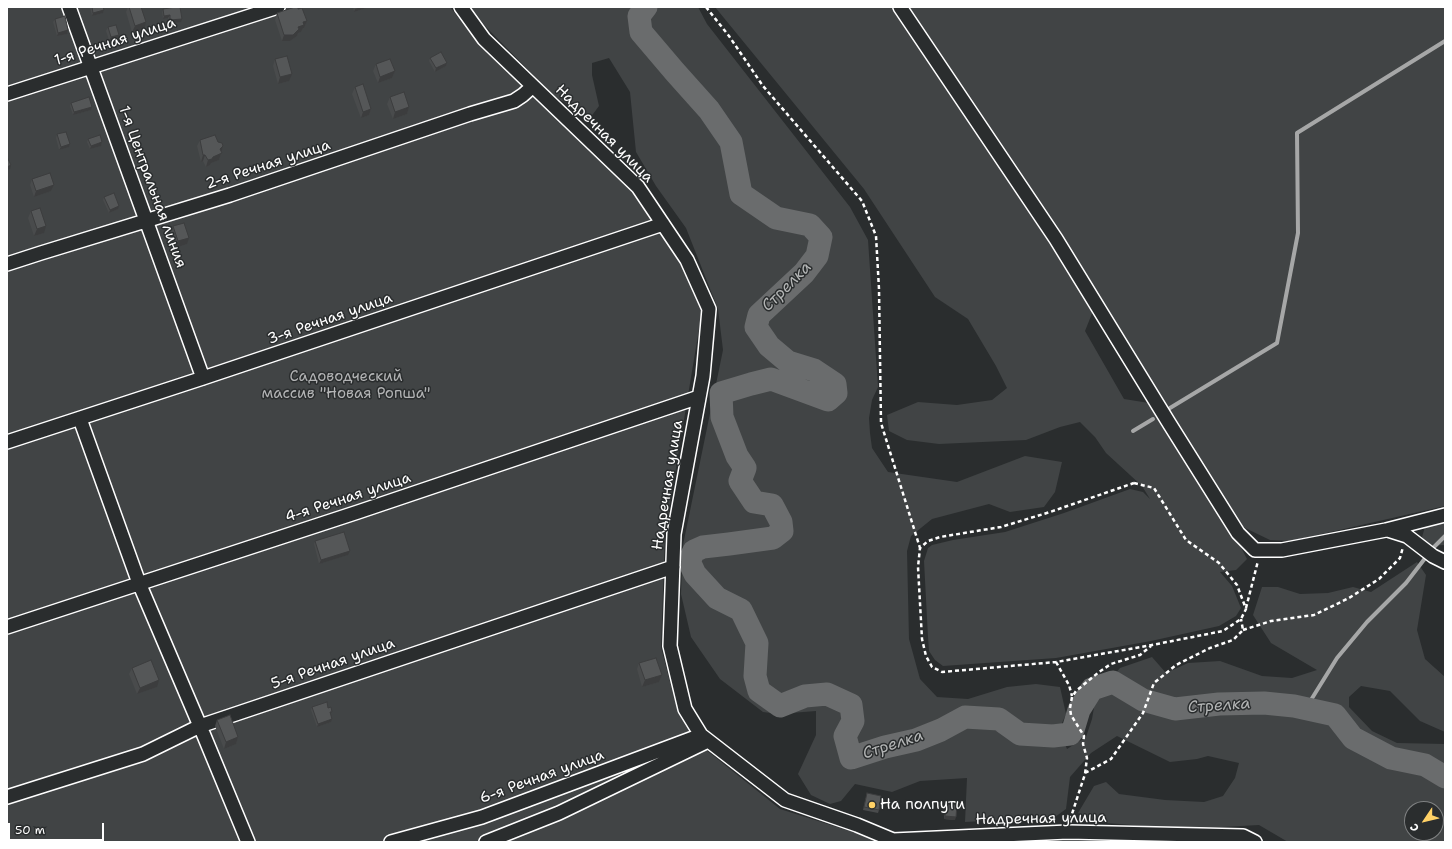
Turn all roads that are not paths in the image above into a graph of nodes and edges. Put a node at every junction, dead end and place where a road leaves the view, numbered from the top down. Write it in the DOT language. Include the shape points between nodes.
graph roads {
  1 [pos="69,7"];
  2 [pos="278,7"];
  3 [pos="461,7"];
  4 [pos="900,7"];
  5 [pos="92,66"];
  6 [pos="533,86"];
  7 [pos="7,94"];
  8 [pos="147,220"];
  9 [pos="663,224"];
  10 [pos="7,264"];
  11 [pos="203,378"];
  12 [pos="699,397"];
  13 [pos="80,419"];
  14 [pos="7,442"];
  15 [pos="1445,515"];
  16 [pos="1386,530"];
  17 [pos="1445,562"];
  18 [pos="673,567"];
  19 [pos="139,583"];
  20 [pos="7,627"];
  21 [pos="200,726"];
  22 [pos="705,738"];
  23 [pos="7,797"];
  24 [pos="1070,837"];
  25 [pos="1244,839"];
  26 [pos="894,841"];
  27 [pos="248,842"];
  28 [pos="391,842"];
  29 [pos="486,842"];
  30 [pos="1255,842"];
  1 -- 5 [label="street, 1-я Центральная линия"];
  2 -- 5 [label="street, 1-я Речная улица"];
  3 -- 6 [label="street, Надречная улица" via="484,39"];
  4 -- 16 [label="street" via="1056,239 1238,533 1255,550 1282,550"];
  5 -- 7 [label="street, 1-я Речная улица"];
  5 -- 8 [label="street, 1-я Центральная линия"];
  6 -- 8 [label="street, 2-я Речная улица" via="514,101"];
  6 -- 9 [label="street, Надречная улица" via="638,187"];
  8 -- 10 [label="street, 2-я Речная улица"];
  8 -- 11 [label="street, 1-я Центральная линия"];
  9 -- 11 [label="street, 3-я Речная улица"];
  9 -- 12 [label="street, Надречная улица" via="687,260 709,309"];
  11 -- 13 [label="street, 3-я Речная улица"];
  12 -- 18 [label="street, Надречная улица" via="674,534"];
  12 -- 19 [label="street, 4-я Речная улица"];
  13 -- 14 [label="street, 3-я Речная улица"];
  13 -- 19 [label="street"];
  15 -- 16 [label="street"];
  16 -- 17 [label="street" via="1407,536"];
  18 -- 21 [label="street, 5-я Речная улица"];
  18 -- 22 [label="street, Надречная улица" via="670,646 685,709"];
  19 -- 20 [label="street, 4-я Речная улица"];
  19 -- 21 [label="street"];
  21 -- 23 [label="street, 5-я Речная улица" via="144,754"];
  21 -- 27 [label="street"];
  22 -- 26 [label="street, Надречная улица" via="785,800"];
  22 -- 28 [label="street, 6-я Речная улица" via="482,817"];
  22 -- 29 [label="street" via="559,813"];
  24 -- 25 [label="street, Надречная улица"];
  24 -- 26 [label="street, Надречная улица"];
  25 -- 30 [label="street, Надречная улица"];
}
